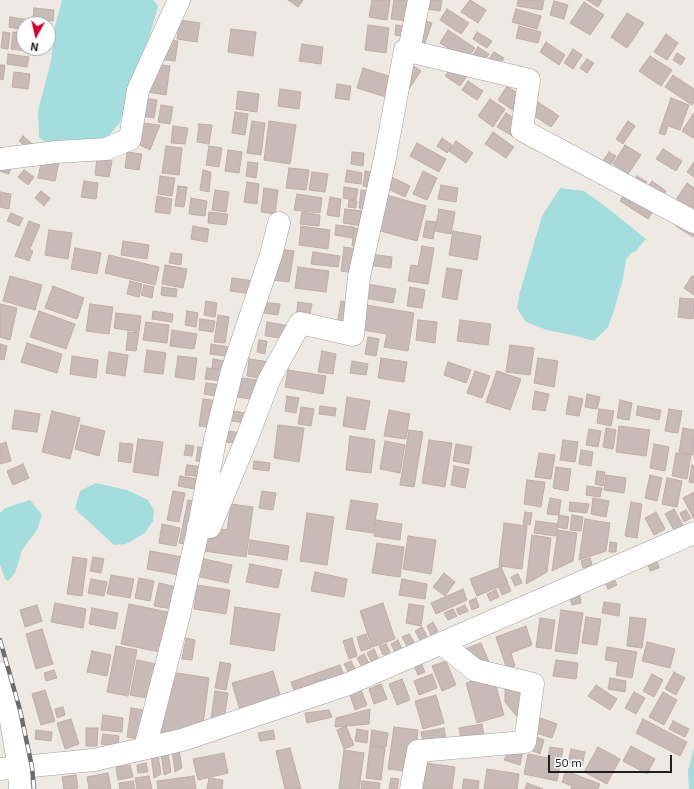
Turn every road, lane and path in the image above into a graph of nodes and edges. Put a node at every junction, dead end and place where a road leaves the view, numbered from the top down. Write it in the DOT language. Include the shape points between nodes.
graph roads {
  1 [pos="179,0"];
  2 [pos="419,0"];
  3 [pos="409,51"];
  4 [pos="0,159"];
  5 [pos="694,222"];
  6 [pos="279,223"];
  7 [pos="198,527"];
  8 [pos="694,533"];
  9 [pos="442,644"];
  10 [pos="0,672"];
  11 [pos="145,748"];
  12 [pos="13,775"];
  13 [pos="411,789"];
  1 -- 4 [label="street" via="138,90 130,139 106,149"];
  2 -- 3 [label="street"];
  3 -- 5 [label="street" via="528,80 522,130"];
  3 -- 7 [label="street" via="405,50 359,277 353,335 300,323 269,380 210,527"];
  6 -- 7 [label="street" via="271,255 232,371 214,440"];
  7 -- 11 [label="street" via="178,619"];
  8 -- 9 [label="street"];
  9 -- 11 [label="street" via="348,684 182,740"];
  9 -- 13 [label="street" via="475,670 533,684 524,742 418,751"];
  10 -- 12 [label="street" via="9,710"];
  11 -- 12 [label="street"];
}
